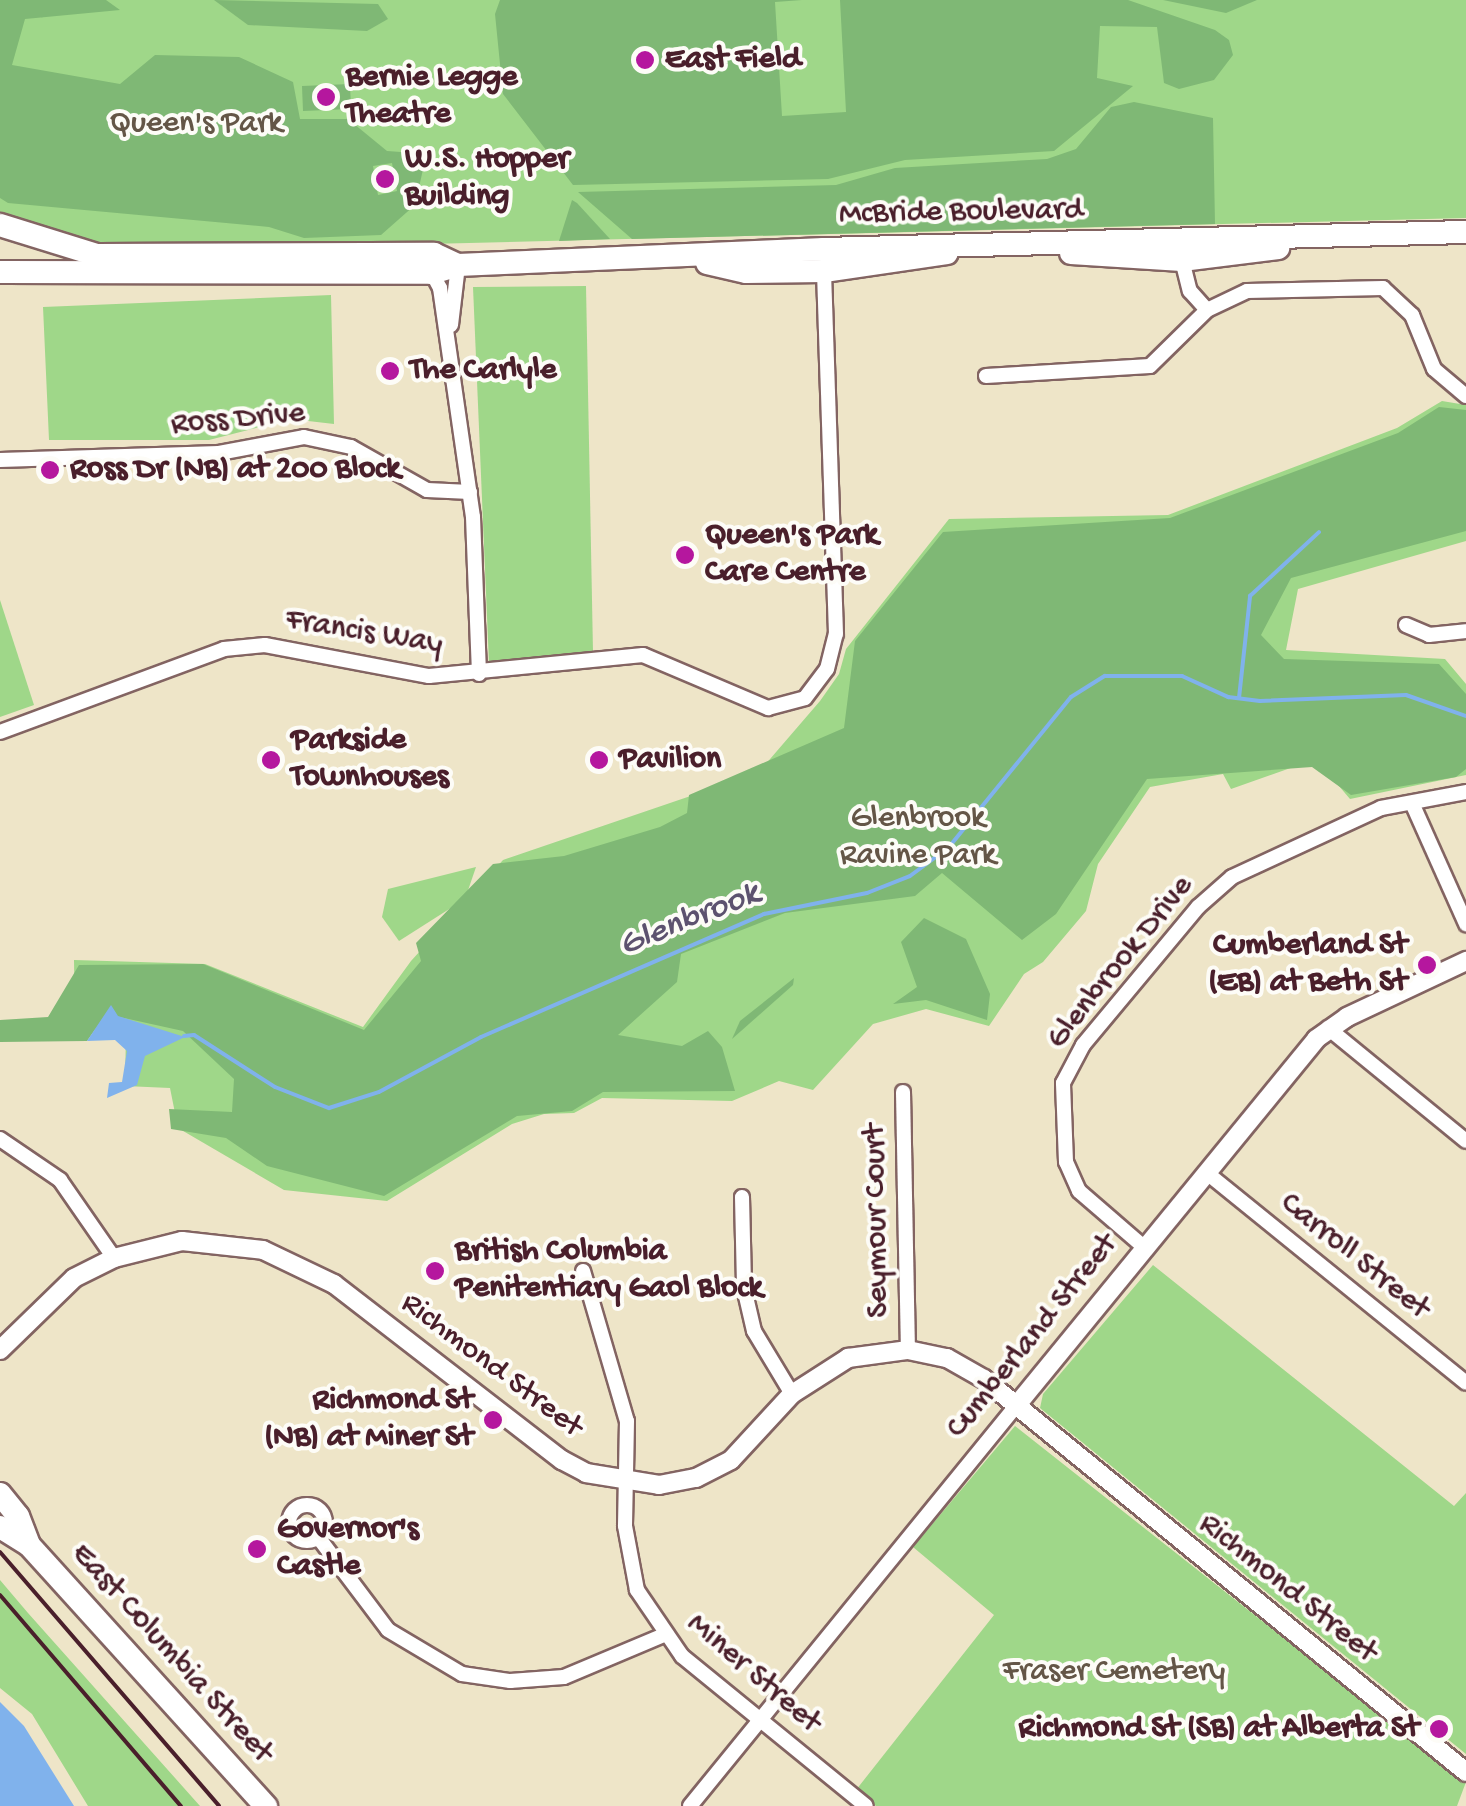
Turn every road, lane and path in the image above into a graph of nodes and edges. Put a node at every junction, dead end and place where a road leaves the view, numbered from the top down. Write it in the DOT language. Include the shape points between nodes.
graph roads {
  1 [pos="0,225"];
  2 [pos="1466,232"];
  3 [pos="1330,236"];
  4 [pos="0,242"];
  5 [pos="1012,244"];
  6 [pos="975,245"];
  7 [pos="684,258"];
  8 [pos="1182,260"];
  9 [pos="105,264"];
  10 [pos="458,264"];
  11 [pos="824,271"];
  12 [pos="0,272"];
  13 [pos="432,273"];
  14 [pos="1207,310"];
  15 [pos="449,346"];
  16 [pos="986,376"];
  17 [pos="1466,396"];
  18 [pos="0,460"];
  19 [pos="470,492"];
  20 [pos="1406,626"];
  21 [pos="1466,631"];
  22 [pos="478,674"];
  23 [pos="0,732"];
  24 [pos="1466,792"];
  25 [pos="1412,803"];
  26 [pos="1466,924"];
  27 [pos="1466,961"];
  28 [pos="1328,1028"];
  29 [pos="903,1092"];
  30 [pos="0,1139"];
  31 [pos="1466,1141"];
  32 [pos="1207,1173"];
  33 [pos="742,1197"];
  34 [pos="1145,1248"];
  35 [pos="114,1258"];
  36 [pos="583,1271"];
  37 [pos="0,1350"];
  38 [pos="908,1350"];
  39 [pos="1466,1383"];
  40 [pos="792,1394"];
  41 [pos="1016,1406"];
  42 [pos="628,1483"];
  43 [pos="0,1494"];
  44 [pos="0,1528"];
  45 [pos="318,1538"];
  46 [pos="28,1545"];
  47 [pos="664,1636"];
  48 [pos="761,1720"];
  49 [pos="1466,1772"];
  50 [pos="266,1806"];
  51 [pos="690,1806"];
  52 [pos="866,1806"];
  1 -- 9 [label="main road"];
  2 -- 3 [label="main road, McBride Boulevard"];
  3 -- 5 [label="main road, McBride Boulevard"];
  3 -- 8 [label="main road"];
  4 -- 9 [label="main road"];
  5 -- 6 [label="main road, McBride Boulevard"];
  5 -- 8 [label="main road" via="1108,259"];
  6 -- 7 [label="main road, McBride Boulevard"];
  6 -- 11 [label="main road" via="918,262"];
  7 -- 10 [label="main road, McBride Boulevard"];
  7 -- 11 [label="main road" via="746,272"];
  8 -- 14 [label="street" via="1190,292"];
  9 -- 10 [label="main road, McBride Boulevard" via="434,254"];
  9 -- 12 [label="main road, McBride Boulevard"];
  9 -- 13 [label="main road, McBride Boulevard"];
  10 -- 13 [label="main road, McBride Boulevard"];
  10 -- 15 [label="street"];
  11 -- 22 [label="street, Francis Way" via="836,634 827,670 805,698 768,708 660,660 612,656"];
  13 -- 15 [label="street"];
  14 -- 16 [label="street" via="1150,366"];
  14 -- 17 [label="street" via="1247,291 1382,288 1412,316 1434,369"];
  15 -- 19 [label="street"];
  18 -- 19 [label="street, Ross Drive" via="220,453 304,438 361,452 427,490"];
  19 -- 22 [label="street"];
  20 -- 21 [label="street" via="1430,635"];
  22 -- 23 [label="street, Francis Way" via="385,670 298,648 224,649"];
  24 -- 25 [label="street, Glenbrook Drive"];
  25 -- 26 [label="street"];
  25 -- 34 [label="street, Glenbrook Drive" via="1381,808 1216,888 1070,1064 1062,1102 1071,1176"];
  27 -- 28 [label="street, Cumberland Street"];
  28 -- 31 [label="street"];
  28 -- 32 [label="street, Cumberland Street"];
  29 -- 38 [label="street, Seymour Court"];
  30 -- 35 [label="street" via="70,1192"];
  32 -- 34 [label="street, Cumberland Street"];
  32 -- 39 [label="street, Carroll Street"];
  33 -- 40 [label="street" via="744,1288 754,1331"];
  34 -- 41 [label="street, Cumberland Street"];
  35 -- 37 [label="street, Richmond Street" via="74,1278"];
  35 -- 42 [label="street, Richmond Street" via="206,1241 301,1264 562,1460"];
  36 -- 42 [label="street, Miner Street" via="626,1420"];
  38 -- 40 [label="street, Richmond Street" via="848,1358"];
  38 -- 41 [label="street, Richmond Street" via="968,1368"];
  40 -- 42 [label="street, Richmond Street" via="731,1460 696,1478"];
  41 -- 48 [label="street, Cumberland Street"];
  41 -- 49 [label="street, Richmond Street"];
  42 -- 47 [label="street, Miner Street" via="630,1559 638,1590"];
  43 -- 46 [label="main road, East Columbia Street" via="18,1516"];
  44 -- 46 [label="main road, East Columbia Street"];
  45 -- 47 [label="street" via="388,1630 462,1674 510,1681 564,1677"];
  46 -- 50 [label="main road, East Columbia Street"];
  47 -- 48 [label="street, Miner Street"];
  48 -- 51 [label="street, Cumberland Street"];
  48 -- 52 [label="street, Miner Street"];
}
